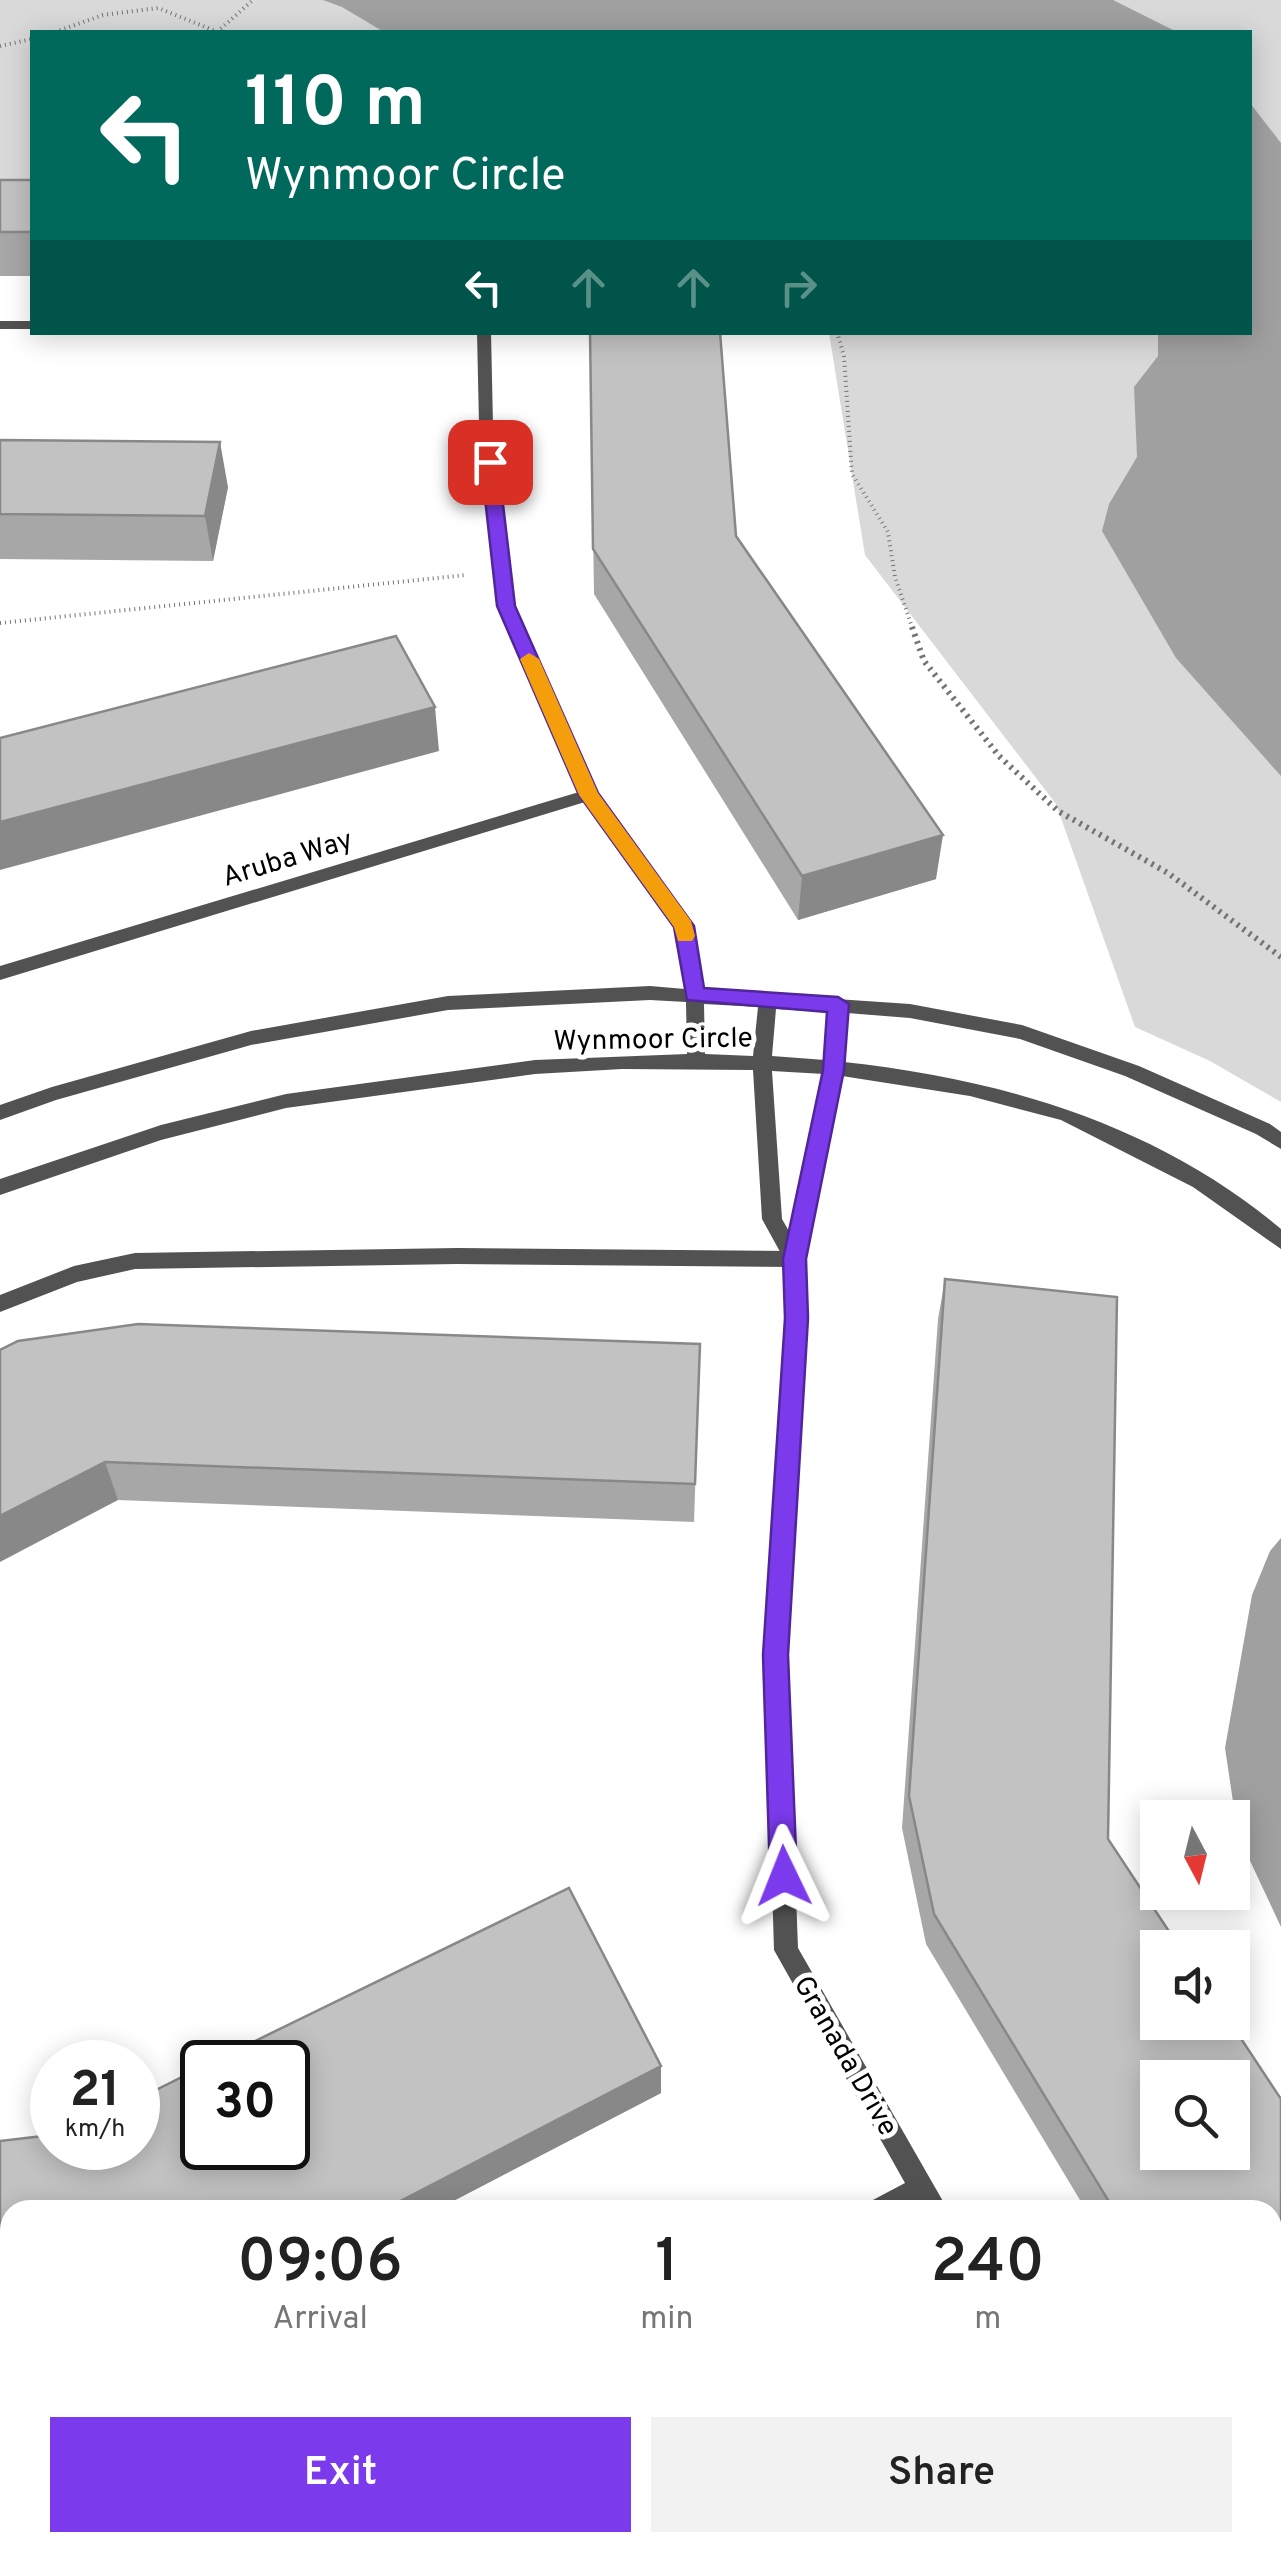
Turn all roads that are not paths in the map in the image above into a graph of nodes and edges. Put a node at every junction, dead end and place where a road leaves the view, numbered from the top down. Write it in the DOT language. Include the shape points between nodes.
graph roads {
  1 [pos="0,324"];
  2 [pos="30,325"];
  3 [pos="484,335"];
  4 [pos="589,795"];
  5 [pos="0,972"];
  6 [pos="694,995"];
  7 [pos="768,999"];
  8 [pos="838,1004"];
  9 [pos="696,1061"];
  10 [pos="762,1064"];
  11 [pos="834,1070"];
  12 [pos="0,1113"];
  13 [pos="1281,1142"];
  14 [pos="0,1188"];
  15 [pos="1281,1241"];
  16 [pos="794,1259"];
  17 [pos="0,1304"];
  18 [pos="929,2199"];
  1 -- 2 [label="street"];
  3 -- 4 [label="street" via="486,425 506,606"];
  4 -- 5 [label="street, Aruba Way"];
  4 -- 6 [label="street" via="684,926"];
  6 -- 7 [label="street, Wynmoor Circle"];
  6 -- 9 [label="street"];
  6 -- 12 [label="street, Wynmoor Circle" via="448,1003 251,1038"];
  7 -- 8 [label="street, Wynmoor Circle"];
  7 -- 10 [label="street, Granada Drive"];
  8 -- 11 [label="street, Granada Drive"];
  8 -- 13 [label="street, Wynmoor Circle" via="1022,1032 1132,1071"];
  9 -- 10 [label="street, Wynmoor Circle"];
  9 -- 14 [label="street, Wynmoor Circle" via="596,1061 456,1074 260,1106"];
  10 -- 11 [label="street, Wynmoor Circle"];
  10 -- 16 [label="street, Granada Drive" via="772,1219"];
  11 -- 15 [label="street, Wynmoor Circle" via="1055,1110 1164,1159 1246,1209"];
  11 -- 16 [label="street, Granada Drive"];
  16 -- 17 [label="street" via="134,1262 74,1274"];
  16 -- 18 [label="street, Granada Drive" via="776,1655 786,1950"];
}
